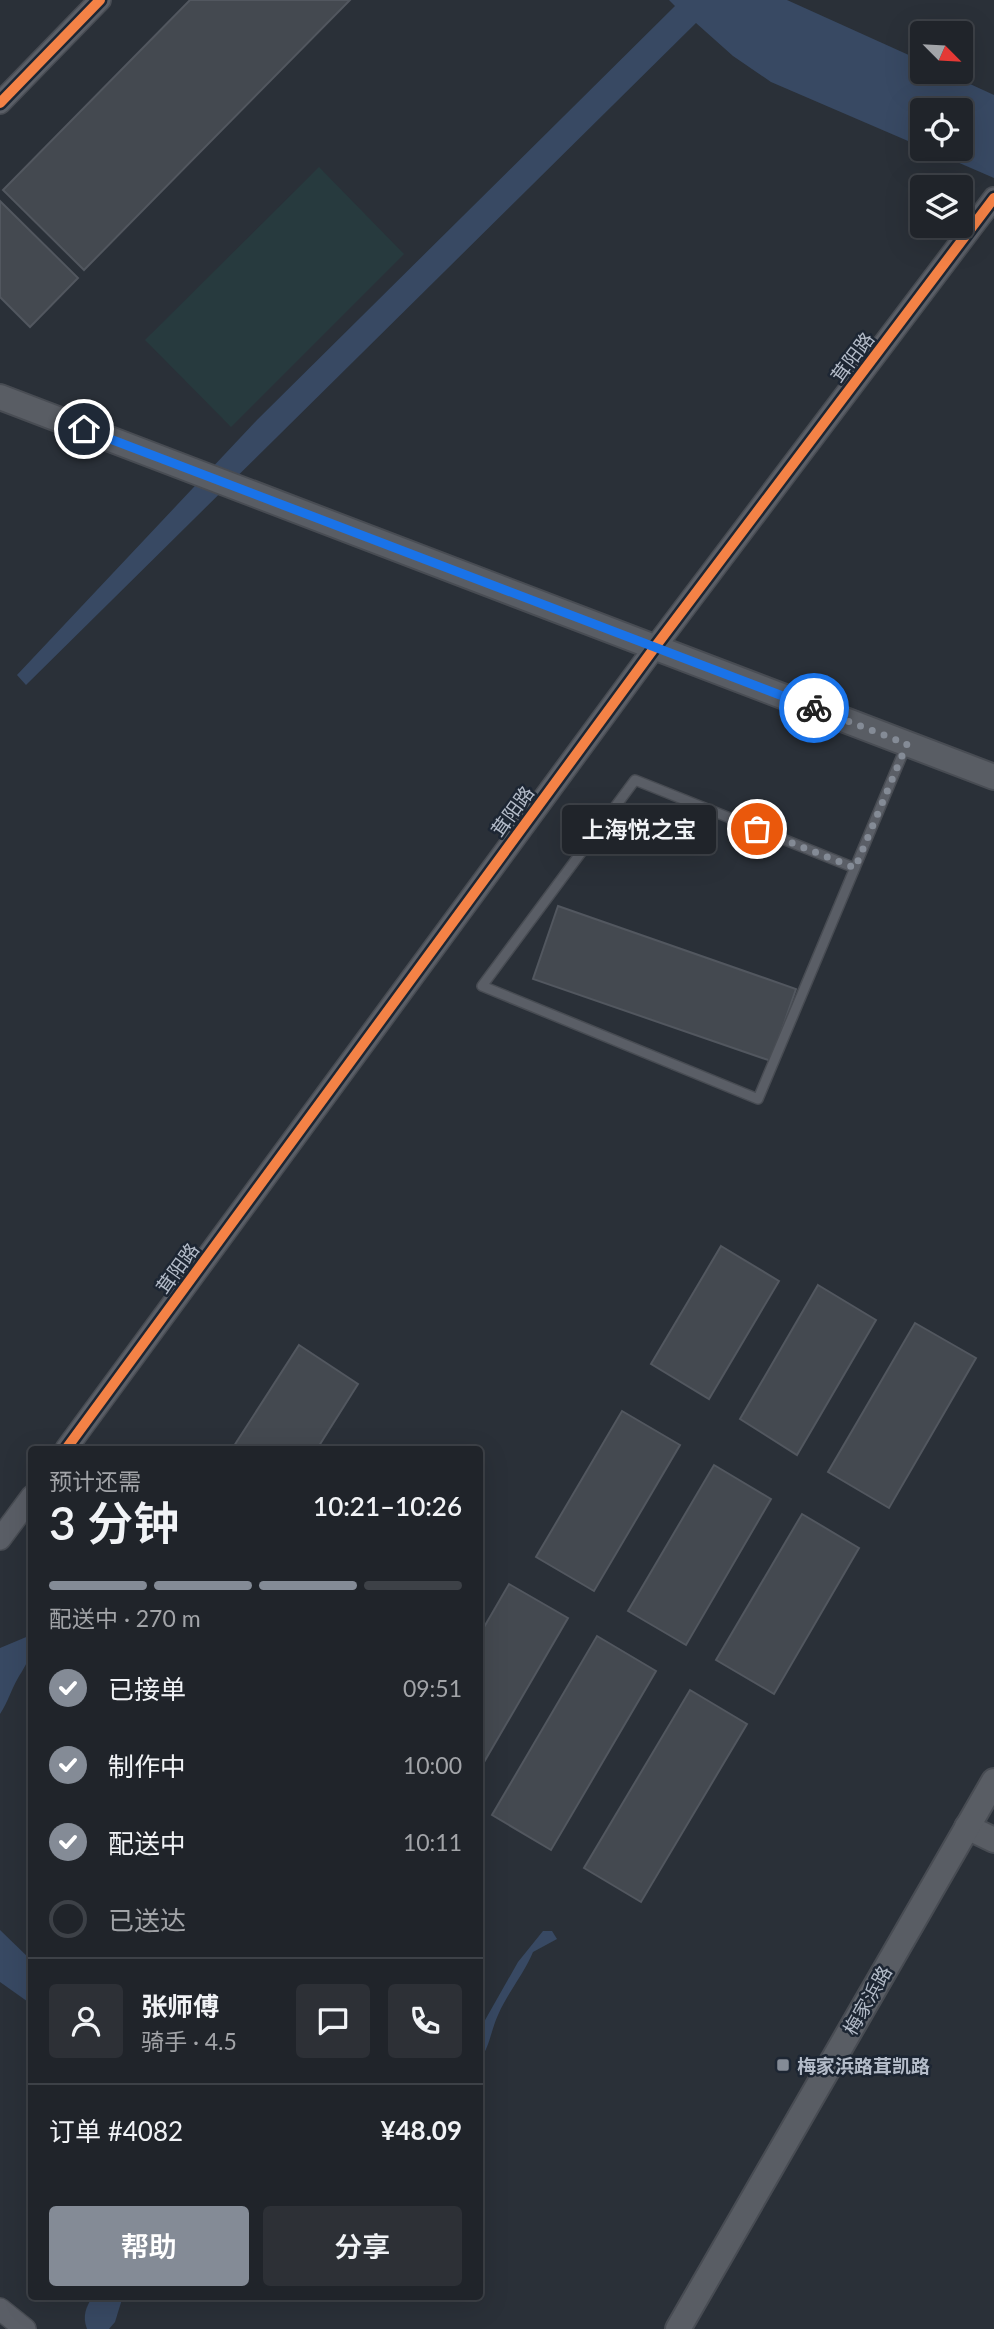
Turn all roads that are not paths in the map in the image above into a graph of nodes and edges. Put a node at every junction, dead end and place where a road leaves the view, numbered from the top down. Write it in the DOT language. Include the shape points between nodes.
graph roads {
  1 [pos="100,0"];
  2 [pos="0,103"];
  3 [pos="994,198"];
  4 [pos="0,397"];
  5 [pos="654,647"];
  6 [pos="907,744"];
  7 [pos="994,777"];
  8 [pos="855,868"];
  9 [pos="68,1446"];
  10 [pos="28,1501"];
  11 [pos="0,1539"];
  12 [pos="992,1790"];
  13 [pos="967,1828"];
  14 [pos="994,1840"];
  15 [pos="0,2309"];
  16 [pos="25,2329"];
  17 [pos="678,2329"];
  1 -- 2 [label="street"];
  3 -- 5 [label="street, 茸阳路"];
  4 -- 5 [label="main road"];
  5 -- 6 [label="main road"];
  5 -- 9 [label="street, 茸阳路"];
  6 -- 7 [label="main road"];
  6 -- 8 [label="lane"];
  8 -- 8 [label="lane" via="758,1100 482,986 635,780"];
  10 -- 11 [label="street"];
  12 -- 13 [label="main road, 梅家浜路"];
  13 -- 14 [label="main road"];
  13 -- 17 [label="main road, 梅家浜路"];
  15 -- 16 [label="street"];
}
